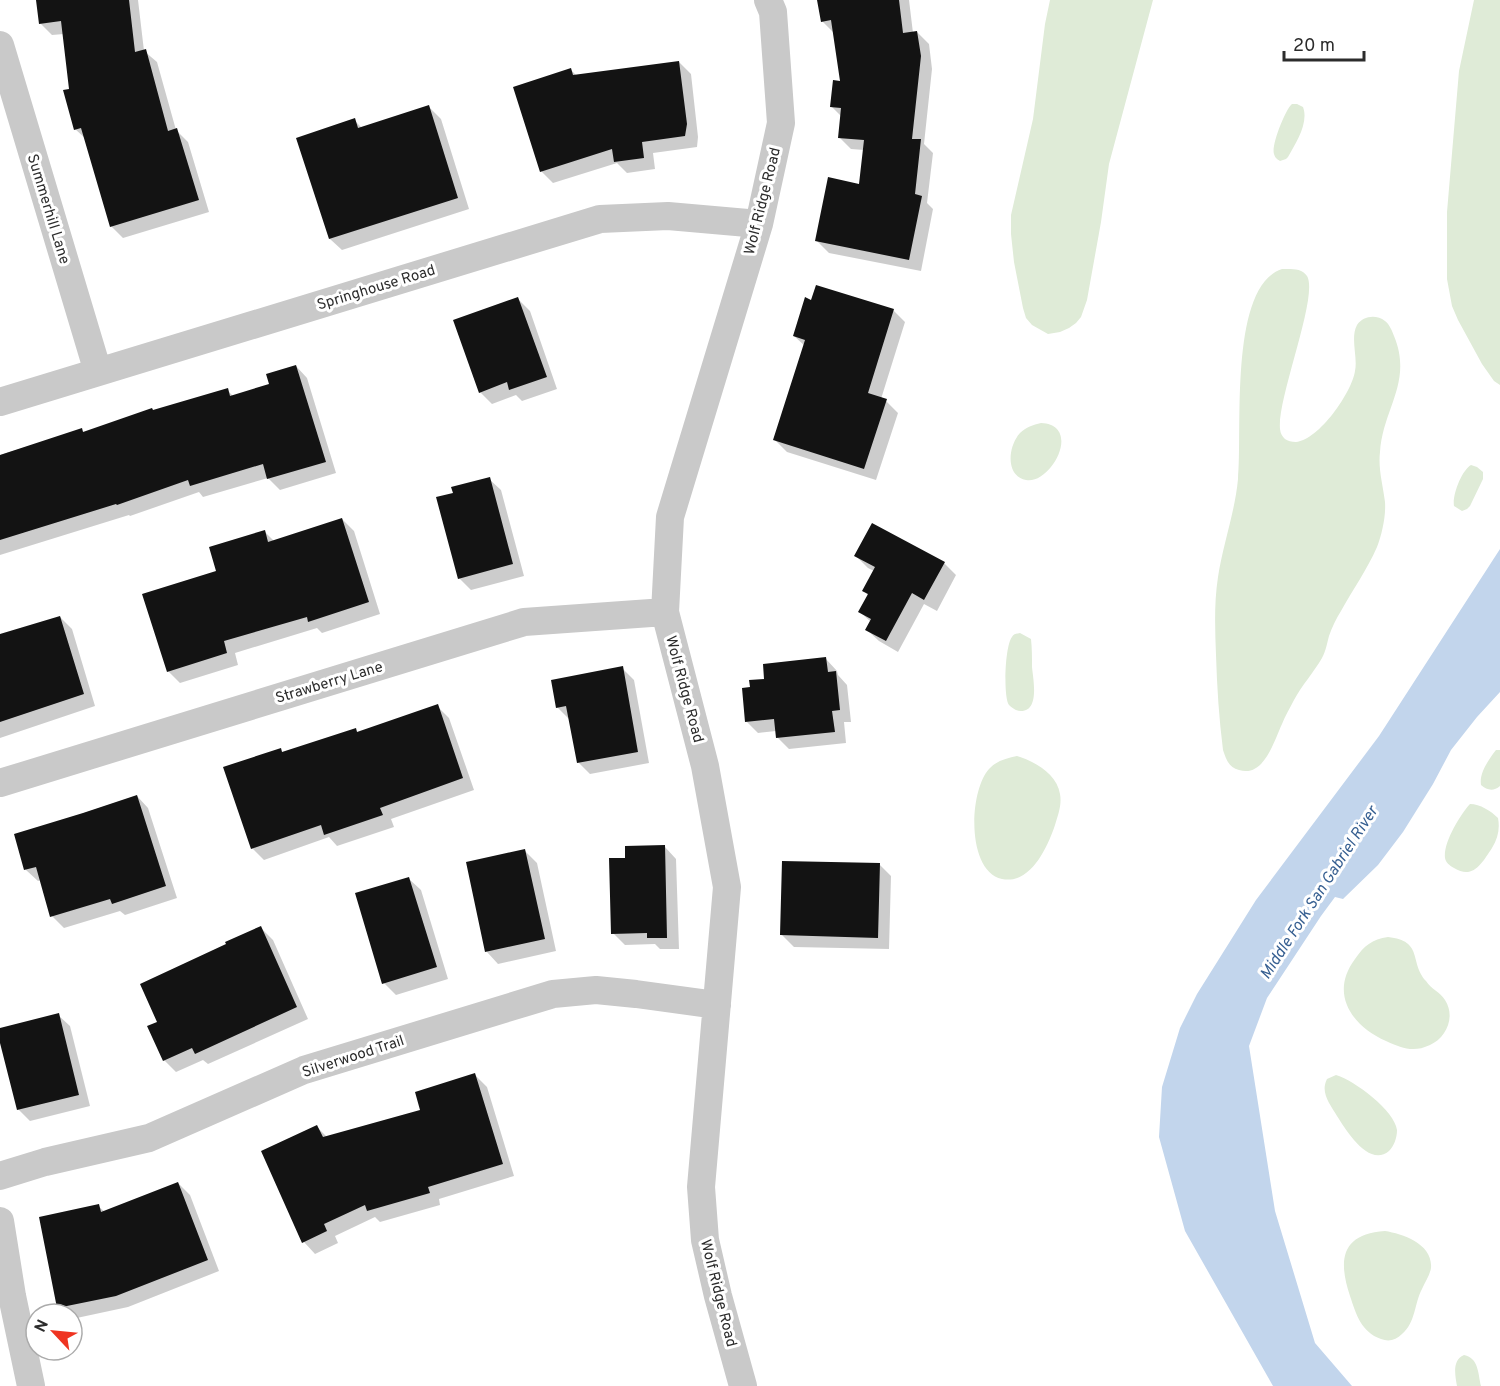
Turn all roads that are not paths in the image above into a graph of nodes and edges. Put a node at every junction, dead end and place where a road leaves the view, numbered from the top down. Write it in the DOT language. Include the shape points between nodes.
graph roads {
  1 [pos="768,0"];
  2 [pos="0,45"];
  3 [pos="759,224"];
  4 [pos="98,372"];
  5 [pos="0,402"];
  6 [pos="665,612"];
  7 [pos="0,783"];
  8 [pos="717,1005"];
  9 [pos="0,1176"];
  10 [pos="0,1221"];
  11 [pos="31,1386"];
  12 [pos="743,1386"];
  1 -- 3 [label="street, Wolf Ridge Road" via="773,12 781,123"];
  2 -- 4 [label="street, Summerhill Lane"];
  3 -- 4 [label="street, Springhouse Road" via="669,216 600,219"];
  3 -- 6 [label="street, Wolf Ridge Road" via="670,517"];
  4 -- 5 [label="street, Springhouse Road"];
  6 -- 7 [label="street, Strawberry Lane" via="524,622"];
  6 -- 8 [label="street, Wolf Ridge Road" via="705,766 727,887"];
  8 -- 9 [label="street, Silverwood Trail" via="596,990 553,994 304,1070 149,1138"];
  8 -- 12 [label="street, Wolf Ridge Road" via="701,1187 703,1219 718,1296"];
  10 -- 11 [label="street"];
}
